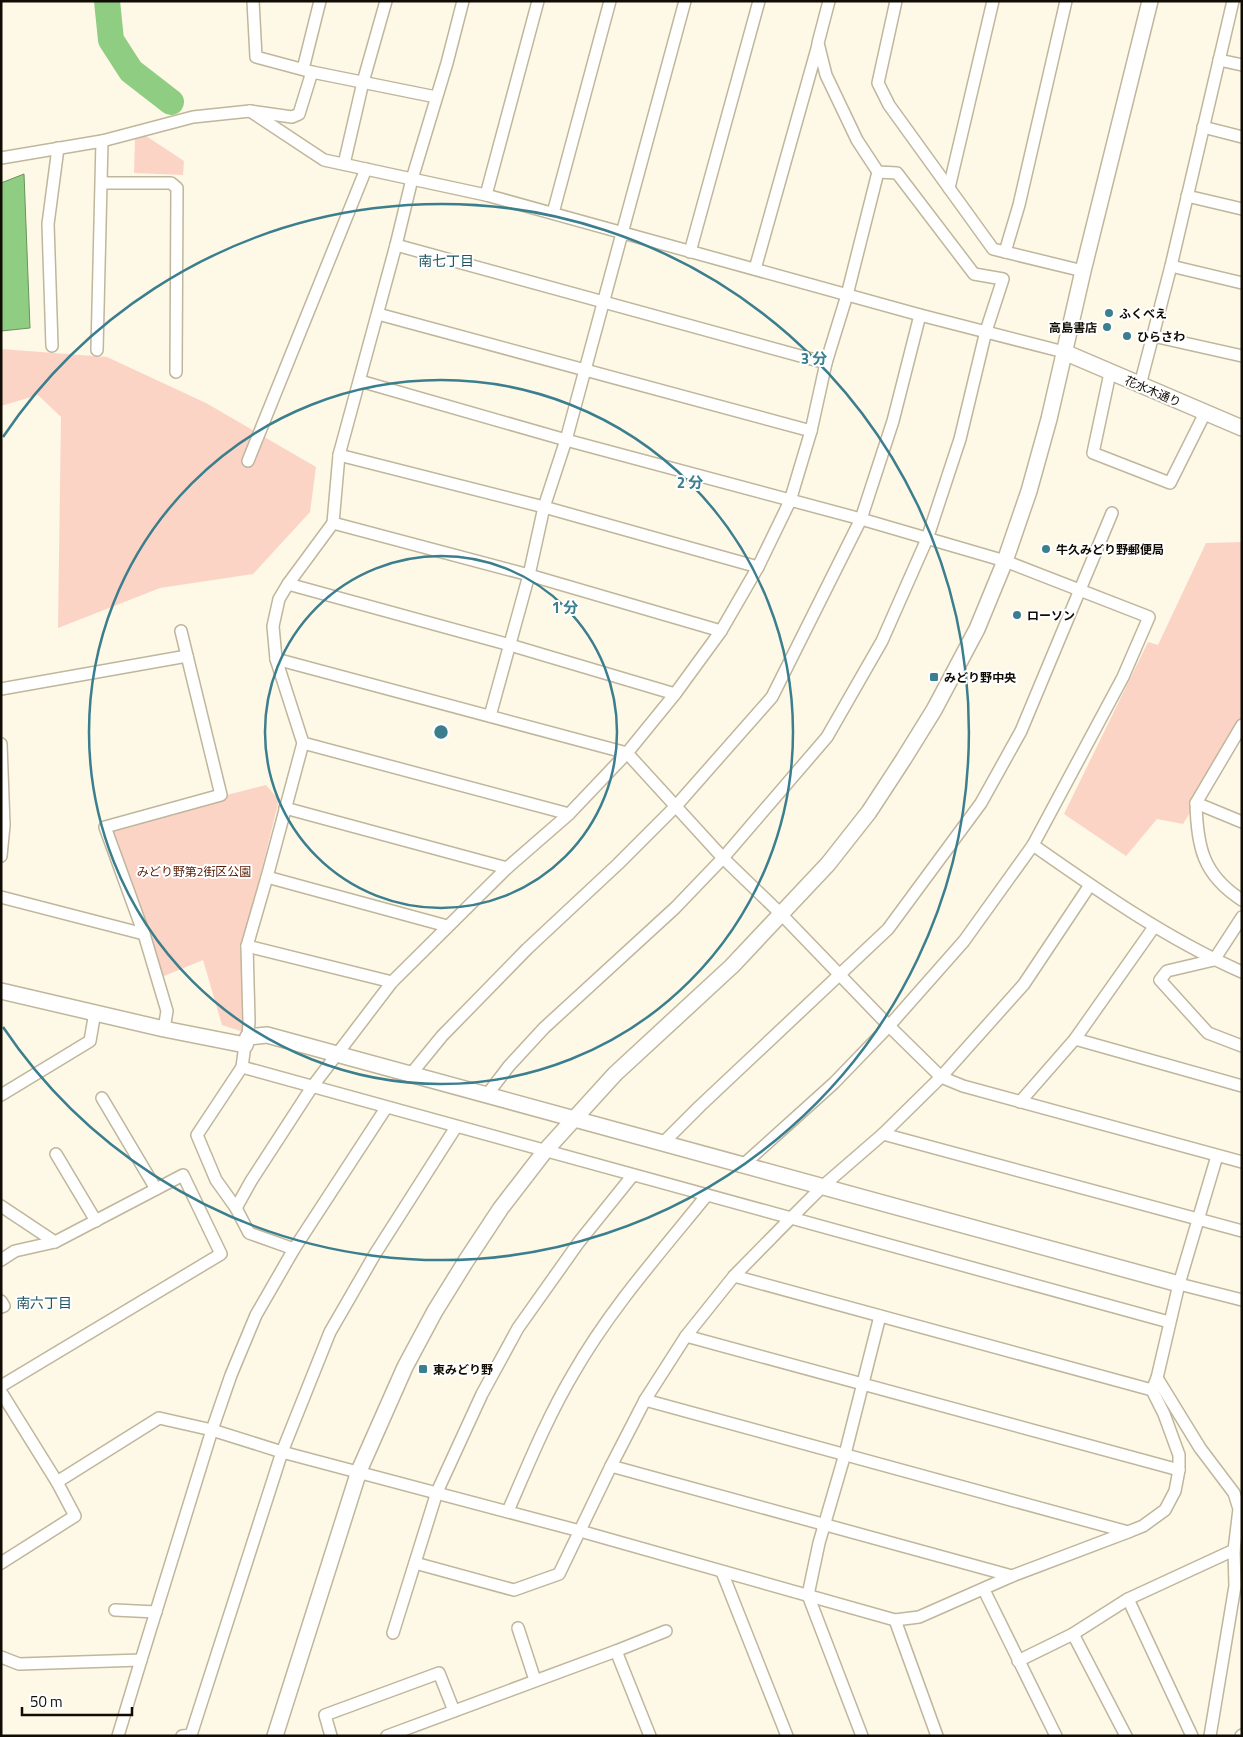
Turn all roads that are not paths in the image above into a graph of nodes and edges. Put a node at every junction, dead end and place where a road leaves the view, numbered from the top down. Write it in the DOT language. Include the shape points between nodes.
graph roads {
  1 [pos="253,1"];
  2 [pos="320,1"];
  3 [pos="386,1"];
  4 [pos="463,1"];
  5 [pos="538,1"];
  6 [pos="610,1"];
  7 [pos="685,1"];
  8 [pos="759,1"];
  9 [pos="829,1"];
  10 [pos="896,1"];
  11 [pos="993,1"];
  12 [pos="1066,1"];
  13 [pos="1150,1"];
  14 [pos="1234,1"];
  15 [pos="818,43"];
  16 [pos="1220,60"];
  17 [pos="1242,65"];
  18 [pos="308,70"];
  19 [pos="363,82"];
  20 [pos="436,97"];
  21 [pos="250,111"];
  22 [pos="1203,127"];
  23 [pos="1242,137"];
  24 [pos="102,141"];
  25 [pos="58,148"];
  26 [pos="1,158"];
  27 [pos="344,164"];
  28 [pos="366,169"];
  29 [pos="878,172"];
  30 [pos="412,179"];
  31 [pos="102,183"];
  32 [pos="949,188"];
  33 [pos="486,195"];
  34 [pos="1187,196"];
  35 [pos="1242,209"];
  36 [pos="553,213"];
  37 [pos="621,233"];
  38 [pos="396,245"];
  39 [pos="690,252"];
  40 [pos="1005,252"];
  41 [pos="1171,266"];
  42 [pos="755,269"];
  43 [pos="1083,271"];
  44 [pos="1242,283"];
  45 [pos="847,294"];
  46 [pos="602,302"];
  47 [pos="378,314"];
  48 [pos="920,315"];
  49 [pos="986,331"];
  50 [pos="1153,336"];
  51 [pos="52,346"];
  52 [pos="96,350"];
  53 [pos="1064,352"];
  54 [pos="1242,356"];
  55 [pos="826,363"];
  56 [pos="585,370"];
  57 [pos="176,372"];
  58 [pos="1110,372"];
  59 [pos="360,381"];
  60 [pos="1140,385"];
  61 [pos="1205,413"];
  62 [pos="1242,428"];
  63 [pos="811,431"];
  64 [pos="566,440"];
  65 [pos="339,455"];
  66 [pos="248,461"];
  67 [pos="790,501"];
  68 [pos="544,506"];
  69 [pos="1112,513"];
  70 [pos="861,519"];
  71 [pos="333,523"];
  72 [pos="927,538"];
  73 [pos="1006,561"];
  74 [pos="758,567"];
  75 [pos="529,575"];
  76 [pos="288,584"];
  77 [pos="1081,590"];
  78 [pos="181,631"];
  79 [pos="722,631"];
  80 [pos="510,645"];
  81 [pos="187,656"];
  82 [pos="276,659"];
  83 [pos="1,690"];
  84 [pos="675,694"];
  85 [pos="490,716"];
  86 [pos="1242,725"];
  87 [pos="303,742"];
  88 [pos="1,744"];
  89 [pos="1237,744"];
  90 [pos="627,753"];
  91 [pos="1196,803"];
  92 [pos="676,806"];
  93 [pos="285,808"];
  94 [pos="569,814"];
  95 [pos="1242,822"];
  96 [pos="1033,845"];
  97 [pos="1,856"];
  98 [pos="723,858"];
  99 [pos="506,868"];
  100 [pos="267,877"];
  101 [pos="1090,885"];
  102 [pos="1,897"];
  103 [pos="1242,900"];
  104 [pos="782,915"];
  105 [pos="1242,917"];
  106 [pos="447,926"];
  107 [pos="1154,926"];
  108 [pos="144,934"];
  109 [pos="247,946"];
  110 [pos="1214,960"];
  111 [pos="1242,972"];
  112 [pos="840,975"];
  113 [pos="392,982"];
  114 [pos="1,991"];
  115 [pos="95,1012"];
  116 [pos="889,1026"];
  117 [pos="164,1029"];
  118 [pos="1075,1039"];
  119 [pos="246,1041"];
  120 [pos="1242,1046"];
  121 [pos="336,1054"];
  122 [pos="242,1067"];
  123 [pos="411,1074"];
  124 [pos="941,1077"];
  125 [pos="1242,1086"];
  126 [pos="312,1087"];
  127 [pos="1,1095"];
  128 [pos="486,1096"];
  129 [pos="102,1098"];
  130 [pos="1020,1102"];
  131 [pos="386,1108"];
  132 [pos="575,1119"];
  133 [pos="456,1127"];
  134 [pos="883,1134"];
  135 [pos="663,1143"];
  136 [pos="545,1151"];
  137 [pos="56,1154"];
  138 [pos="1217,1156"];
  139 [pos="1242,1162"];
  140 [pos="743,1165"];
  141 [pos="633,1175"];
  142 [pos="823,1186"];
  143 [pos="156,1189"];
  144 [pos="708,1195"];
  145 [pos="1,1206"];
  146 [pos="236,1208"];
  147 [pos="790,1218"];
  148 [pos="1198,1220"];
  149 [pos="96,1221"];
  150 [pos="1242,1231"];
  151 [pos="55,1242"];
  152 [pos="294,1249"];
  153 [pos="1,1260"];
  154 [pos="734,1276"];
  155 [pos="1179,1284"];
  156 [pos="1242,1300"];
  157 [pos="1,1301"];
  158 [pos="1,1308"];
  159 [pos="880,1316"];
  160 [pos="1169,1322"];
  161 [pos="686,1336"];
  162 [pos="1157,1378"];
  163 [pos="862,1384"];
  164 [pos="1,1386"];
  165 [pos="1152,1390"];
  166 [pos="1,1392"];
  167 [pos="644,1400"];
  168 [pos="212,1430"];
  169 [pos="282,1452"];
  170 [pos="845,1454"];
  171 [pos="611,1466"];
  172 [pos="1179,1470"];
  173 [pos="359,1471"];
  174 [pos="57,1482"];
  175 [pos="437,1492"];
  176 [pos="1238,1494"];
  177 [pos="508,1511"];
  178 [pos="1240,1519"];
  179 [pos="824,1525"];
  180 [pos="580,1530"];
  181 [pos="1128,1532"];
  182 [pos="1234,1550"];
  183 [pos="1,1563"];
  184 [pos="415,1563"];
  185 [pos="722,1572"];
  186 [pos="1012,1576"];
  187 [pos="984,1590"];
  188 [pos="808,1595"];
  189 [pos="1128,1599"];
  190 [pos="115,1610"];
  191 [pos="156,1612"];
  192 [pos="895,1620"];
  193 [pos="518,1628"];
  194 [pos="666,1631"];
  195 [pos="394,1633"];
  196 [pos="1073,1634"];
  197 [pos="616,1651"];
  198 [pos="1,1656"];
  199 [pos="141,1660"];
  200 [pos="1018,1661"];
  201 [pos="536,1680"];
  202 [pos="454,1711"];
  203 [pos="118,1736"];
  204 [pos="182,1736"];
  205 [pos="275,1736"];
  206 [pos="331,1736"];
  207 [pos="387,1736"];
  208 [pos="650,1736"];
  209 [pos="787,1736"];
  210 [pos="862,1736"];
  211 [pos="937,1736"];
  212 [pos="1056,1736"];
  213 [pos="1126,1736"];
  214 [pos="1192,1736"];
  215 [pos="1210,1736"];
  1 -- 18 [label="street" via="256,57"];
  2 -- 18 [label="street"];
  3 -- 19 [label="street"];
  4 -- 20 [label="street"];
  5 -- 33 [label="street"];
  6 -- 36 [label="street"];
  7 -- 37 [label="street"];
  8 -- 39 [label="street"];
  9 -- 15 [label="street"];
  10 -- 32 [label="street" via="878,83 889,105"];
  11 -- 32 [label="street"];
  12 -- 40 [label="street"];
  13 -- 43 [label="street"];
  14 -- 16 [label="street"];
  15 -- 29 [label="street" via="826,75 856,140"];
  15 -- 42 [label="street"];
  16 -- 17 [label="street"];
  16 -- 22 [label="street"];
  18 -- 19 [label="street"];
  18 -- 21 [label="street" via="299,114 292,117"];
  19 -- 20 [label="street"];
  19 -- 27 [label="street"];
  20 -- 30 [label="street"];
  21 -- 24 [label="street" via="193,117"];
  21 -- 27 [label="street" via="324,160"];
  22 -- 23 [label="street"];
  22 -- 34 [label="street"];
  24 -- 25 [label="street"];
  24 -- 31 [label="street"];
  25 -- 26 [label="street"];
  25 -- 51 [label="street" via="48,224"];
  27 -- 28 [label="street"];
  28 -- 30 [label="street"];
  28 -- 66 [label="street"];
  29 -- 45 [label="street"];
  29 -- 49 [label="street" via="897,173 974,274 1003,279"];
  30 -- 33 [label="street"];
  30 -- 38 [label="street"];
  31 -- 52 [label="street"];
  31 -- 57 [label="street" via="171,183 177,188"];
  32 -- 40 [label="street" via="993,249"];
  33 -- 36 [label="street"];
  34 -- 35 [label="street"];
  34 -- 41 [label="street"];
  36 -- 37 [label="street"];
  37 -- 39 [label="street"];
  37 -- 46 [label="street"];
  38 -- 46 [label="street"];
  38 -- 47 [label="street"];
  39 -- 42 [label="street"];
  40 -- 43 [label="street"];
  41 -- 44 [label="street"];
  41 -- 50 [label="street"];
  42 -- 45 [label="street"];
  43 -- 53 [label="street"];
  45 -- 48 [label="street"];
  45 -- 55 [label="street"];
  46 -- 55 [label="street"];
  46 -- 56 [label="street"];
  47 -- 56 [label="street"];
  47 -- 59 [label="street"];
  48 -- 49 [label="street"];
  48 -- 70 [label="street" via="893,421"];
  49 -- 53 [label="street"];
  49 -- 72 [label="street" via="960,439"];
  50 -- 54 [label="street"];
  50 -- 60 [label="street"];
  53 -- 58 [label="street, 花水木通り"];
  53 -- 73 [label="street" via="1029,492"];
  55 -- 63 [label="street"];
  56 -- 63 [label="street"];
  56 -- 64 [label="street"];
  58 -- 60 [label="street, 花水木通り"];
  58 -- 61 [label="street" via="1093,453 1170,483"];
  59 -- 64 [label="street"];
  59 -- 65 [label="street"];
  60 -- 61 [label="street, 花水木通り"];
  61 -- 62 [label="street, 花水木通り"];
  63 -- 67 [label="street"];
  64 -- 67 [label="street"];
  64 -- 68 [label="street"];
  65 -- 68 [label="street"];
  65 -- 71 [label="street"];
  67 -- 70 [label="street"];
  67 -- 74 [label="street"];
  68 -- 74 [label="street"];
  68 -- 75 [label="street"];
  69 -- 77 [label="street"];
  70 -- 72 [label="street"];
  70 -- 92 [label="street" via="772,697"];
  71 -- 75 [label="street"];
  71 -- 76 [label="street"];
  72 -- 73 [label="street"];
  72 -- 98 [label="street" via="882,641 827,737"];
  73 -- 77 [label="street"];
  73 -- 104 [label="street" via="977,629 904,760 858,827"];
  74 -- 79 [label="street"];
  75 -- 79 [label="street"];
  75 -- 80 [label="street"];
  76 -- 80 [label="street"];
  76 -- 82 [label="street" via="279,599 273,626"];
  77 -- 96 [label="street" via="1149,617 1123,676"];
  77 -- 112 [label="street" via="1021,731 981,803 888,929"];
  78 -- 81 [label="street"];
  79 -- 84 [label="street"];
  80 -- 84 [label="street"];
  80 -- 85 [label="street"];
  81 -- 83 [label="street"];
  81 -- 108 [label="street" via="221,795 105,827"];
  82 -- 85 [label="street"];
  82 -- 87 [label="street"];
  84 -- 90 [label="street"];
  85 -- 90 [label="street"];
  86 -- 89 [label="street"];
  87 -- 93 [label="street"];
  87 -- 94 [label="street"];
  88 -- 97 [label="street" via="4,825"];
  89 -- 91 [label="street"];
  90 -- 92 [label="street"];
  90 -- 94 [label="street"];
  91 -- 95 [label="street"];
  91 -- 103 [label="street" via="1196,828 1205,863 1228,891"];
  92 -- 98 [label="street"];
  92 -- 123 [label="street" via="527,949 442,1036"];
  93 -- 99 [label="street"];
  93 -- 100 [label="street"];
  94 -- 99 [label="street"];
  96 -- 101 [label="street"];
  96 -- 116 [label="street" via="964,941"];
  98 -- 104 [label="street"];
  98 -- 128 [label="street" via="675,908 544,1028"];
  99 -- 106 [label="street"];
  100 -- 106 [label="street"];
  100 -- 109 [label="street"];
  101 -- 107 [label="street"];
  101 -- 124 [label="street" via="1024,984"];
  102 -- 108 [label="street"];
  104 -- 112 [label="street"];
  104 -- 132 [label="street" via="615,1074"];
  105 -- 110 [label="street"];
  106 -- 113 [label="street"];
  107 -- 110 [label="street"];
  107 -- 118 [label="street"];
  108 -- 117 [label="street" via="167,1011"];
  109 -- 113 [label="street"];
  109 -- 119 [label="street" via="249,1021"];
  110 -- 111 [label="street"];
  110 -- 120 [label="street" via="1168,971 1160,980 1208,1033"];
  112 -- 116 [label="street"];
  112 -- 135 [label="street"];
  113 -- 121 [label="street"];
  114 -- 115 [label="street"];
  115 -- 117 [label="street"];
  115 -- 127 [label="street" via="90,1041"];
  116 -- 124 [label="street"];
  116 -- 140 [label="street" via="834,1083"];
  117 -- 119 [label="street"];
  118 -- 125 [label="street"];
  118 -- 130 [label="street"];
  119 -- 121 [label="street" via="267,1035"];
  119 -- 122 [label="street"];
  121 -- 123 [label="street"];
  121 -- 126 [label="street"];
  122 -- 126 [label="street"];
  122 -- 146 [label="street" via="197,1135 216,1180"];
  123 -- 128 [label="street"];
  124 -- 130 [label="street"];
  124 -- 134 [label="street"];
  126 -- 131 [label="street"];
  126 -- 146 [label="street"];
  128 -- 132 [label="street"];
  129 -- 143 [label="street"];
  130 -- 138 [label="street"];
  131 -- 133 [label="street"];
  131 -- 152 [label="street"];
  132 -- 135 [label="street"];
  132 -- 136 [label="street"];
  133 -- 136 [label="street"];
  133 -- 169 [label="street" via="375,1254 330,1332"];
  134 -- 142 [label="street"];
  134 -- 148 [label="street"];
  135 -- 140 [label="street"];
  136 -- 141 [label="street"];
  136 -- 173 [label="street" via="501,1208 435,1311 405,1367"];
  137 -- 149 [label="street"];
  138 -- 139 [label="street"];
  138 -- 148 [label="street"];
  140 -- 142 [label="street"];
  141 -- 144 [label="street"];
  141 -- 175 [label="street" via="579,1242 518,1328 482,1394"];
  142 -- 147 [label="street"];
  142 -- 155 [label="street"];
  143 -- 149 [label="street"];
  143 -- 164 [label="street" via="183,1175 221,1254"];
  144 -- 147 [label="street"];
  144 -- 177 [label="street" via="645,1268 573,1373 537,1442"];
  145 -- 151 [label="street"];
  146 -- 152 [label="street" via="249,1233"];
  147 -- 154 [label="street"];
  147 -- 160 [label="street"];
  148 -- 150 [label="street"];
  148 -- 155 [label="street"];
  149 -- 151 [label="street"];
  151 -- 153 [label="street" via="15,1252"];
  152 -- 168 [label="street" via="256,1315"];
  154 -- 159 [label="street"];
  154 -- 161 [label="street"];
  155 -- 156 [label="street"];
  155 -- 160 [label="street"];
  157 -- 158 [label="street" via="4,1306"];
  159 -- 163 [label="street"];
  159 -- 165 [label="street"];
  160 -- 162 [label="street"];
  161 -- 163 [label="street"];
  161 -- 167 [label="street"];
  162 -- 165 [label="street"];
  162 -- 176 [label="street" via="1200,1448"];
  163 -- 170 [label="street"];
  163 -- 172 [label="street"];
  165 -- 172 [label="street" via="1178,1455"];
  166 -- 174 [label="street"];
  167 -- 170 [label="street"];
  167 -- 171 [label="street"];
  168 -- 169 [label="street"];
  168 -- 174 [label="street" via="159,1418"];
  168 -- 191 [label="street"];
  169 -- 173 [label="street"];
  169 -- 204 [label="street" via="191,1735"];
  170 -- 179 [label="street"];
  170 -- 181 [label="street"];
  171 -- 179 [label="street"];
  171 -- 180 [label="street"];
  172 -- 181 [label="street" via="1175,1491 1166,1510"];
  173 -- 175 [label="street"];
  173 -- 205 [label="street"];
  174 -- 183 [label="street" via="75,1516"];
  175 -- 177 [label="street"];
  175 -- 184 [label="street"];
  176 -- 178 [label="street"];
  177 -- 180 [label="street"];
  178 -- 182 [label="street"];
  179 -- 186 [label="street"];
  179 -- 188 [label="street"];
  180 -- 184 [label="street" via="559,1574 514,1590"];
  180 -- 185 [label="street"];
  181 -- 186 [label="street"];
  182 -- 189 [label="street"];
  182 -- 215 [label="street" via="1235,1586"];
  184 -- 195 [label="street"];
  185 -- 188 [label="street"];
  185 -- 209 [label="street"];
  186 -- 187 [label="street"];
  187 -- 192 [label="street" via="919,1617"];
  187 -- 200 [label="street"];
  188 -- 192 [label="street"];
  188 -- 210 [label="street"];
  189 -- 196 [label="street"];
  189 -- 214 [label="street"];
  190 -- 191 [label="street"];
  191 -- 199 [label="street"];
  192 -- 211 [label="street"];
  193 -- 201 [label="street"];
  194 -- 197 [label="street"];
  196 -- 200 [label="street"];
  196 -- 213 [label="street"];
  197 -- 201 [label="street"];
  197 -- 208 [label="street"];
  198 -- 199 [label="street" via="19,1664"];
  199 -- 203 [label="street"];
  200 -- 212 [label="street"];
  201 -- 202 [label="street"];
  202 -- 206 [label="street" via="439,1673 325,1715"];
  202 -- 207 [label="street"];
}
